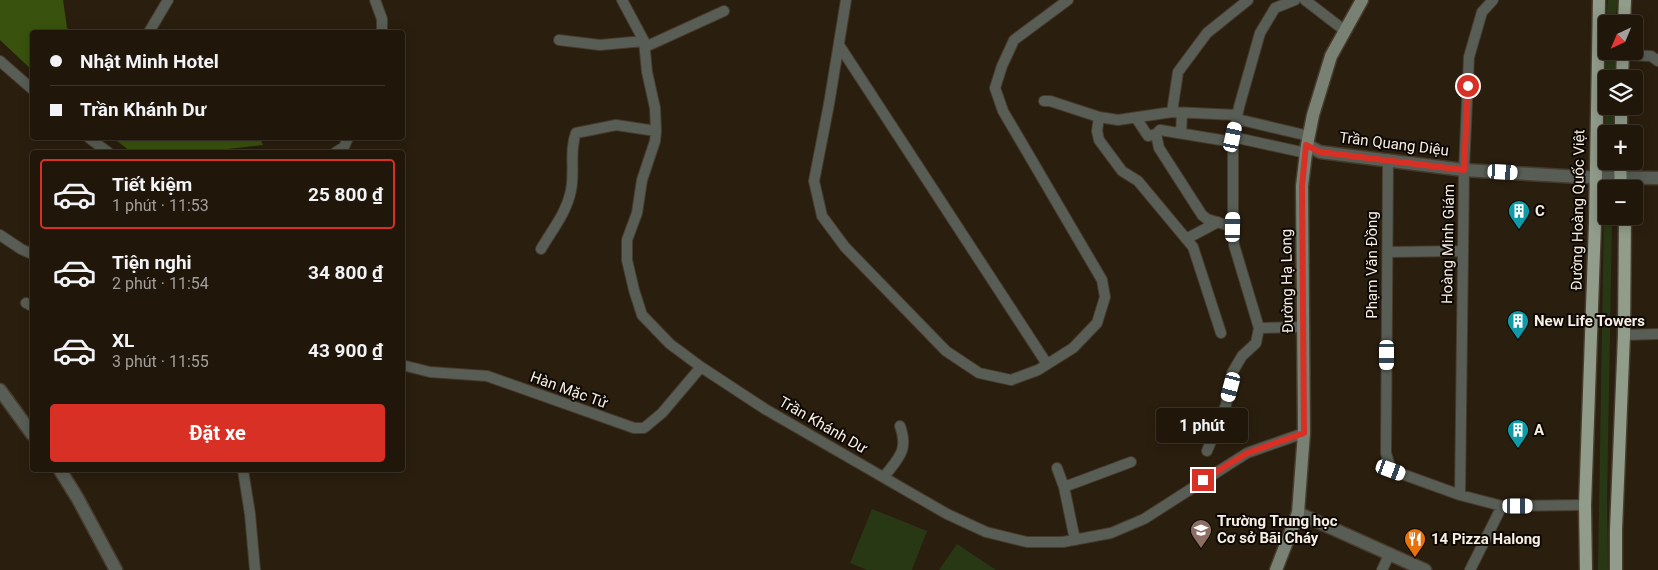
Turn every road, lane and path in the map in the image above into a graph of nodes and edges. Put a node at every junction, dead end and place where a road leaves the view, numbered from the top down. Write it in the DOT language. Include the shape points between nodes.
graph roads {
  1 [pos="168,0"];
  2 [pos="375,0"];
  3 [pos="622,0"];
  4 [pos="846,0"];
  5 [pos="1068,0"];
  6 [pos="1248,0"];
  7 [pos="1295,0"];
  8 [pos="1305,0"];
  9 [pos="1362,0"];
  10 [pos="1493,0"];
  11 [pos="1599,0"];
  12 [pos="1625,0"];
  13 [pos="724,11"];
  14 [pos="1624,15"];
  15 [pos="150,30"];
  16 [pos="382,30"];
  17 [pos="1344,30"];
  18 [pos="559,40"];
  19 [pos="644,44"];
  20 [pos="839,45"];
  21 [pos="1643,55"];
  22 [pos="1656,56"];
  23 [pos="0,61"];
  24 [pos="30,88"];
  25 [pos="1044,101"];
  26 [pos="1177,112"];
  27 [pos="1099,117"];
  28 [pos="1237,117"];
  29 [pos="1136,118"];
  30 [pos="656,131"];
  31 [pos="1181,133"];
  32 [pos="1156,134"];
  33 [pos="1233,139"];
  34 [pos="92,140"];
  35 [pos="347,140"];
  36 [pos="1307,145"];
  37 [pos="105,150"];
  38 [pos="339,150"];
  39 [pos="1388,159"];
  40 [pos="1464,170"];
  41 [pos="1596,177"];
  42 [pos="1658,178"];
  43 [pos="1608,180"];
  44 [pos="1643,180"];
  45 [pos="1218,222"];
  46 [pos="1625,225"];
  47 [pos="1233,227"];
  48 [pos="0,235"];
  49 [pos="1186,239"];
  50 [pos="541,249"];
  51 [pos="1463,250"];
  52 [pos="1388,252"];
  53 [pos="30,253"];
  54 [pos="1304,326"];
  55 [pos="1259,328"];
  56 [pos="1221,333"];
  57 [pos="1624,334"];
  58 [pos="1658,334"];
  59 [pos="1047,364"];
  60 [pos="405,366"];
  61 [pos="701,367"];
  62 [pos="0,390"];
  63 [pos="900,426"];
  64 [pos="30,431"];
  65 [pos="1304,433"];
  66 [pos="1207,451"];
  67 [pos="1131,462"];
  68 [pos="1056,468"];
  69 [pos="61,472"];
  70 [pos="243,472"];
  71 [pos="884,477"];
  72 [pos="1064,487"];
  73 [pos="1460,495"];
  74 [pos="1585,505"];
  75 [pos="1502,506"];
  76 [pos="1298,513"];
  77 [pos="1075,540"];
  78 [pos="1390,553"];
  79 [pos="116,570"];
  80 [pos="255,570"];
  81 [pos="1276,570"];
  82 [pos="1382,570"];
  83 [pos="1425,570"];
  84 [pos="1470,570"];
  85 [pos="1586,570"];
  86 [pos="1616,570"];
  1 -- 15 [label="street"];
  2 -- 16 [label="street"];
  3 -- 19 [label="street, Trần Khánh Dư"];
  4 -- 20 [label="street"];
  5 -- 59 [label="street" via="1014,40 995,88 1002,111 1102,280 1106,297 1097,323 1073,348"];
  6 -- 26 [label="street" via="1207,33 1178,72"];
  7 -- 28 [label="street" via="1275,8 1266,19"];
  8 -- 17 [label="street"];
  9 -- 17 [label="main road, Đường Hạ Long"];
  10 -- 40 [label="street, Hoàng Minh Giám" via="1482,12 1470,57"];
  11 -- 41 [label="main road, Đường Hoàng Quốc Việt"];
  12 -- 14 [label="main road"];
  13 -- 19 [label="street"];
  17 -- 36 [label="main road, Đường Hạ Long" via="1331,56"];
  18 -- 19 [label="street" via="600,45"];
  19 -- 30 [label="street, Trần Khánh Dư"];
  20 -- 59 [label="street"];
  20 -- 59 [label="street" via="814,181 822,216 845,247 946,351 979,373 1011,380"];
  21 -- 22 [label="street"];
  23 -- 24 [label="street"];
  25 -- 27 [label="street"];
  26 -- 28 [label="street"];
  26 -- 29 [label="street"];
  26 -- 31 [label="street"];
  27 -- 29 [label="street"];
  27 -- 49 [label="street" via="1099,140 1122,171 1138,181"];
  28 -- 33 [label="street"];
  28 -- 36 [label="street"];
  29 -- 32 [label="street" via="1148,136"];
  30 -- 50 [label="street" via="616,125 576,132 572,143 572,190 567,206"];
  30 -- 61 [label="street, Trần Khánh Dư" via="642,180 637,213 627,240 627,260 642,315 670,344"];
  31 -- 32 [label="street" via="1160,130"];
  31 -- 33 [label="street"];
  32 -- 45 [label="street" via="1158,148 1197,209 1207,219"];
  33 -- 36 [label="street"];
  33 -- 47 [label="street"];
  34 -- 37 [label="street"];
  35 -- 38 [label="street"];
  36 -- 39 [label="street, Trần Quang Diệu" via="1320,152"];
  36 -- 54 [label="main road, Đường Hạ Long" via="1302,186"];
  39 -- 40 [label="street, Trần Quang Diệu"];
  39 -- 52 [label="street, Phạm Văn Đồng"];
  40 -- 41 [label="street, Trần Quang Diệu"];
  40 -- 51 [label="street, Hoàng Minh Giám"];
  41 -- 43 [label="street, Trần Quang Diệu"];
  41 -- 74 [label="main road, Đường Hoàng Quốc Việt"];
  42 -- 44 [label="street, Trần Quang Diệu"];
  45 -- 47 [label="street"];
  45 -- 49 [label="street"];
  46 -- 57 [label="main road"];
  47 -- 55 [label="street" via="1234,245"];
  48 -- 53 [label="street"];
  49 -- 56 [label="street" via="1193,247"];
  51 -- 52 [label="street"];
  51 -- 73 [label="street, Hoàng Minh Giám"];
  52 -- 73 [label="street, Phạm Văn Đồng" via="1386,453 1391,470"];
  54 -- 55 [label="street"];
  54 -- 65 [label="main road, Đường Hạ Long"];
  55 -- 66 [label="street" via="1256,343 1242,356 1232,373 1226,405"];
  57 -- 58 [label="street"];
  57 -- 86 [label="main road"];
  60 -- 61 [label="street, Hàn Mặc Tử" via="430,372 486,376 634,428 644,428 662,413"];
  61 -- 71 [label="street, Trần Khánh Dư" via="765,409"];
  62 -- 64 [label="street"];
  63 -- 71 [label="street" via="904,438 903,451"];
  65 -- 76 [label="main road, Đường Hạ Long"];
  65 -- 77 [label="street, Trần Khánh Dư" via="1247,453 1144,518 1111,533"];
  67 -- 72 [label="street"];
  68 -- 72 [label="street"];
  69 -- 79 [label="street"];
  70 -- 80 [label="street"];
  71 -- 77 [label="street, Trần Khánh Dư" via="947,514 986,532 1027,542"];
  72 -- 77 [label="street"];
  73 -- 75 [label="street, Phạm Văn Đồng"];
  74 -- 75 [label="street, Phạm Văn Đồng"];
  74 -- 85 [label="main road, Đường Hoàng Quốc Việt"];
  75 -- 84 [label="street"];
  76 -- 78 [label="street"];
  76 -- 81 [label="main road, Đường Hạ Long"];
  78 -- 82 [label="street"];
  78 -- 83 [label="street"];
}
